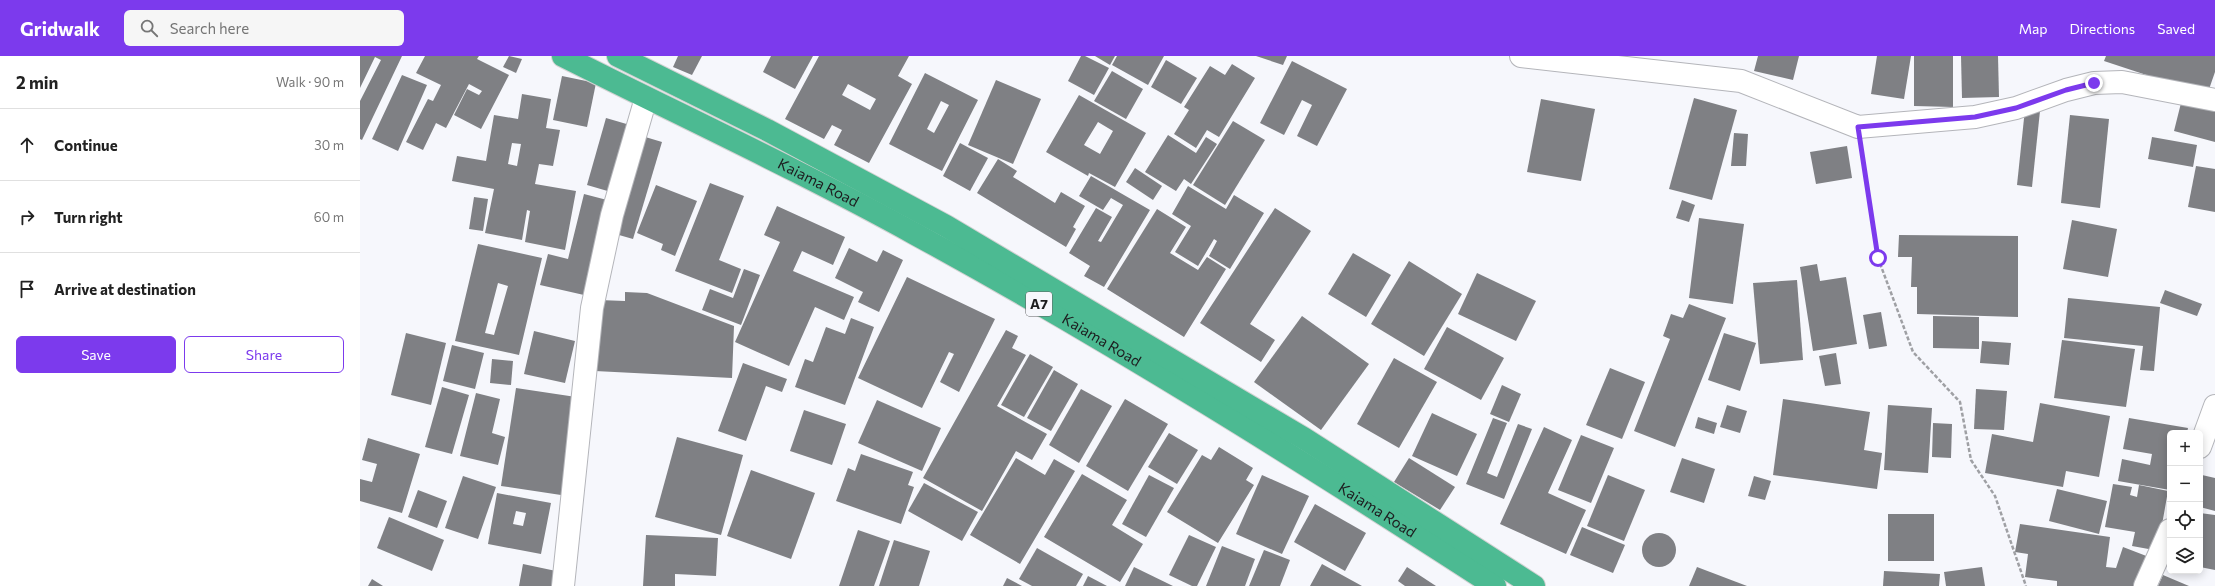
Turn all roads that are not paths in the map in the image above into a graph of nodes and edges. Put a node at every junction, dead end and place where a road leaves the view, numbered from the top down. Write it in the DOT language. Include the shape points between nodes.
graph roads {
  1 [pos="563,56"];
  2 [pos="618,56"];
  3 [pos="1521,56"];
  4 [pos="646,98"];
  5 [pos="2215,100"];
  6 [pos="2215,406"];
  7 [pos="2203,439"];
  8 [pos="2167,537"];
  9 [pos="563,586"];
  10 [pos="1495,586"];
  11 [pos="1534,586"];
  12 [pos="2145,586"];
  1 -- 4 [label="highway, Kaiama Road / A7"];
  2 -- 11 [label="highway, Kaiama Road / A7" via="773,133 946,226 1305,439"];
  3 -- 5 [label="street" via="1741,81 1858,127 1975,117 2016,108 2094,83 2122,82"];
  4 -- 9 [label="street" via="612,215 592,308"];
  4 -- 10 [label="highway, Kaiama Road / A7" via="816,181 1011,288 1295,457"];
  6 -- 7 [label="street"];
  8 -- 12 [label="street"];
}
